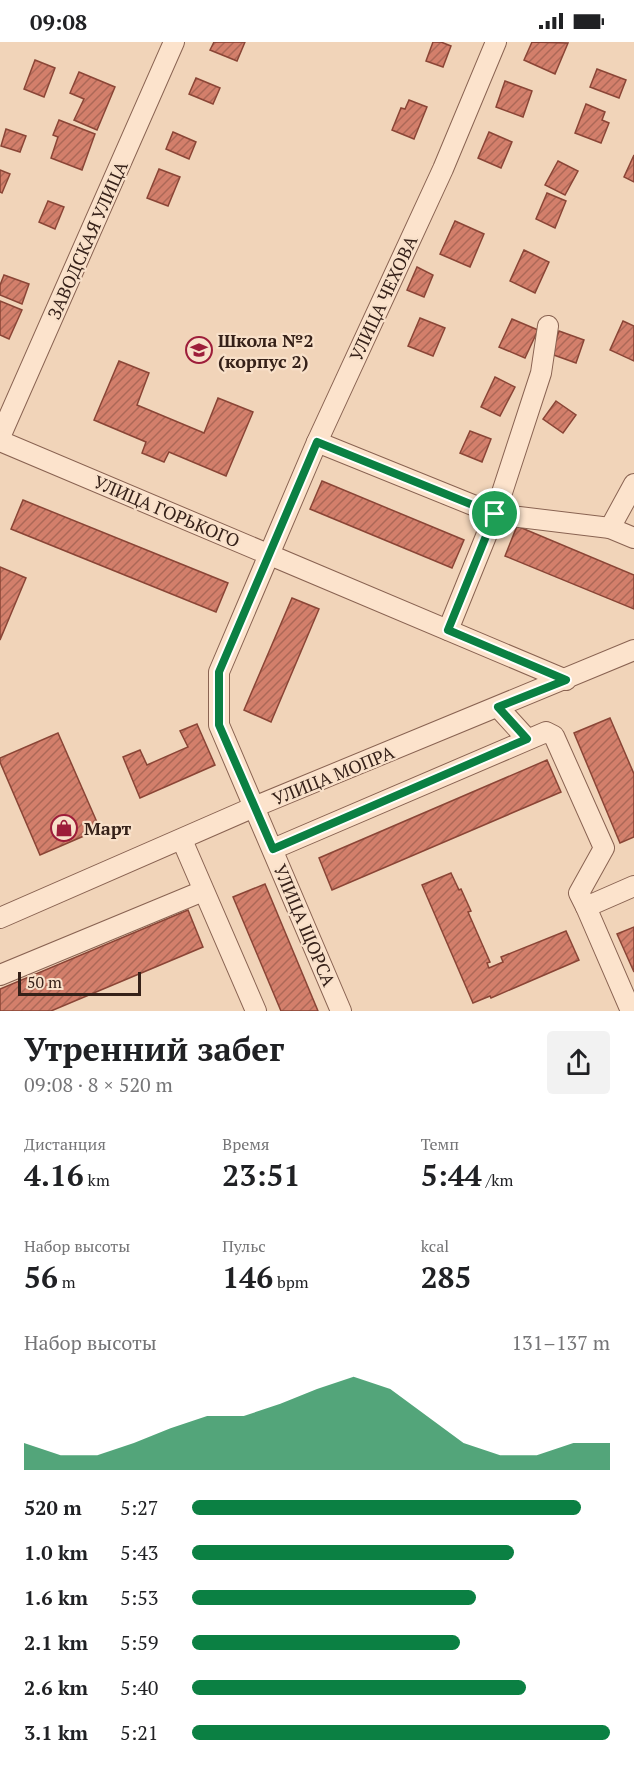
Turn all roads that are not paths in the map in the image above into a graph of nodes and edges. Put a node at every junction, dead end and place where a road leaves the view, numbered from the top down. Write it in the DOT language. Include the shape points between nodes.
graph roads {
  1 [pos="174,42"];
  2 [pos="496,42"];
  3 [pos="548,326"];
  4 [pos="0,439"];
  5 [pos="317,442"];
  6 [pos="634,484"];
  7 [pos="495,514"];
  8 [pos="610,528"];
  9 [pos="634,538"];
  10 [pos="268,554"];
  11 [pos="448,630"];
  12 [pos="634,650"];
  13 [pos="566,680"];
  14 [pos="498,707"];
  15 [pos="527,739"];
  16 [pos="254,807"];
  17 [pos="182,840"];
  18 [pos="273,849"];
  19 [pos="634,886"];
  20 [pos="203,891"];
  21 [pos="586,907"];
  22 [pos="0,918"];
  23 [pos="0,975"];
  24 [pos="628,1008"];
  25 [pos="255,1011"];
  26 [pos="341,1011"];
  1 -- 4 [label="street, ЗАВОДСКАЯ УЛИЦА"];
  2 -- 5 [label="street, УЛИЦА ЧЕХОВА" via="443,169"];
  3 -- 7 [label="street" via="541,373"];
  4 -- 10 [label="street, УЛИЦА ГОРЬКОГО" via="135,489"];
  5 -- 7 [label="street"];
  5 -- 10 [label="street, УЛИЦА ЧЕХОВА"];
  6 -- 8 [label="street"];
  7 -- 8 [label="street"];
  7 -- 11 [label="street"];
  8 -- 9 [label="street"];
  10 -- 11 [label="street, УЛИЦА ГОРЬКОГО"];
  10 -- 16 [label="street, УЛИЦА ЩОРСА" via="219,672 219,725"];
  11 -- 13 [label="street, УЛИЦА ГОРЬКОГО"];
  12 -- 13 [label="street, УЛИЦА МОПРА"];
  13 -- 14 [label="street, УЛИЦА МОПРА"];
  14 -- 15 [label="street"];
  14 -- 16 [label="street, УЛИЦА МОПРА"];
  15 -- 18 [label="street"];
  15 -- 21 [label="street" via="546,732 554,736 604,848 579,893"];
  16 -- 17 [label="street, УЛИЦА МОПРА"];
  16 -- 18 [label="street, УЛИЦА ЩОРСА"];
  17 -- 20 [label="street"];
  17 -- 22 [label="street, УЛИЦА МОПРА"];
  18 -- 26 [label="street, УЛИЦА ЩОРСА"];
  19 -- 21 [label="street"];
  20 -- 23 [label="street"];
  20 -- 25 [label="street"];
  21 -- 24 [label="street"];
}
